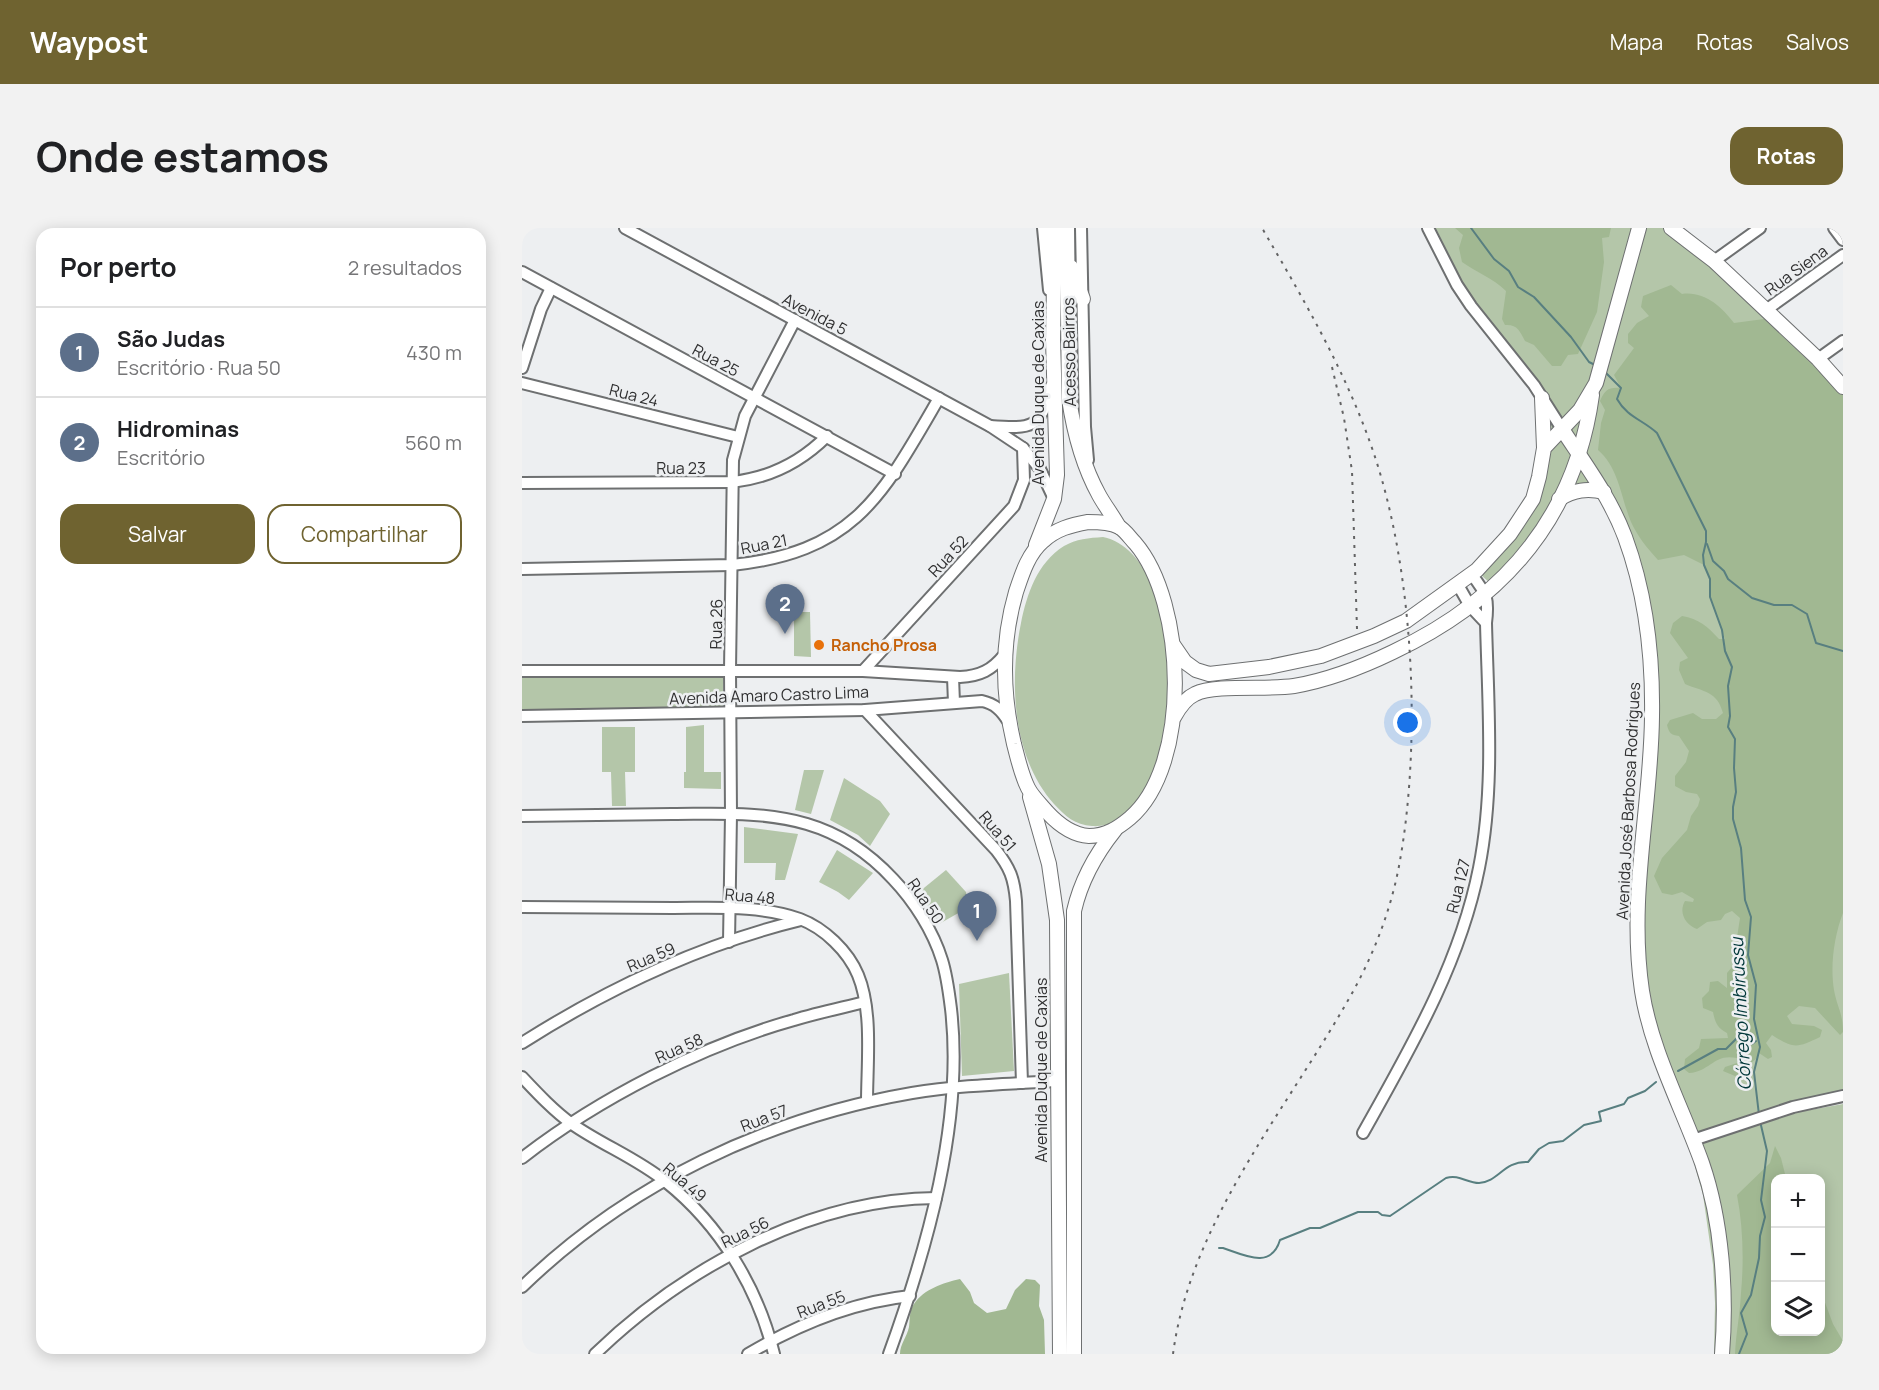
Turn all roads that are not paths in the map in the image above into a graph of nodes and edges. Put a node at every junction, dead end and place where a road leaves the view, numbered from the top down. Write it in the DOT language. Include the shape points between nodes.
graph roads {
  1 [pos="625,228"];
  2 [pos="1043,228"];
  3 [pos="1081,228"];
  4 [pos="1428,228"];
  5 [pos="1639,228"];
  6 [pos="1671,228"];
  7 [pos="1834,228"];
  8 [pos="1754,230"];
  9 [pos="1061,233"];
  10 [pos="1843,240"];
  11 [pos="1843,255"];
  12 [pos="1067,258"];
  13 [pos="1714,261"];
  14 [pos="522,272"];
  15 [pos="550,288"];
  16 [pos="1083,299"];
  17 [pos="1766,310"];
  18 [pos="795,320"];
  19 [pos="1053,340"];
  20 [pos="1843,341"];
  21 [pos="1818,359"];
  22 [pos="522,368"];
  23 [pos="1054,372"];
  24 [pos="522,383"];
  25 [pos="1594,387"];
  26 [pos="1843,387"];
  27 [pos="753,397"];
  28 [pos="939,398"];
  29 [pos="1542,398"];
  30 [pos="990,426"];
  31 [pos="1562,429"];
  32 [pos="827,436"];
  33 [pos="738,437"];
  34 [pos="1023,448"];
  35 [pos="1544,448"];
  36 [pos="1579,455"];
  37 [pos="895,474"];
  38 [pos="1090,476"];
  39 [pos="732,482"];
  40 [pos="522,483"];
  41 [pos="1604,492"];
  42 [pos="1054,499"];
  43 [pos="1559,499"];
  44 [pos="1119,527"];
  45 [pos="1032,553"];
  46 [pos="732,565"];
  47 [pos="522,569"];
  48 [pos="1472,575"];
  49 [pos="1458,585"];
  50 [pos="1486,594"];
  51 [pos="1470,606"];
  52 [pos="1486,623"];
  53 [pos="1173,644"];
  54 [pos="1004,655"];
  55 [pos="730,670"];
  56 [pos="522,671"];
  57 [pos="863,671"];
  58 [pos="953,677"];
  59 [pos="954,703"];
  60 [pos="865,710"];
  61 [pos="729,714"];
  62 [pos="522,716"];
  63 [pos="1172,718"];
  64 [pos="1009,721"];
  65 [pos="1028,789"];
  66 [pos="732,813"];
  67 [pos="522,816"];
  68 [pos="1115,830"];
  69 [pos="522,907"];
  70 [pos="728,908"];
  71 [pos="801,920"];
  72 [pos="729,942"];
  73 [pos="865,1002"];
  74 [pos="522,1043"];
  75 [pos="522,1077"];
  76 [pos="1057,1081"];
  77 [pos="1022,1083"];
  78 [pos="952,1088"];
  79 [pos="1843,1096"];
  80 [pos="867,1102"];
  81 [pos="571,1124"];
  82 [pos="1363,1133"];
  83 [pos="1693,1140"];
  84 [pos="522,1158"];
  85 [pos="665,1181"];
  86 [pos="936,1198"];
  87 [pos="731,1255"];
  88 [pos="522,1287"];
  89 [pos="910,1296"];
  90 [pos="771,1342"];
  91 [pos="595,1354"];
  92 [pos="748,1354"];
  93 [pos="774,1354"];
  94 [pos="889,1354"];
  95 [pos="1060,1354"];
  96 [pos="1074,1354"];
  97 [pos="1722,1354"];
  1 -- 18 [label="street, Avenida 5"];
  2 -- 19 [label="street"];
  3 -- 16 [label="street, Acesso Bairros"];
  4 -- 29 [label="street, Avenida José Barbosa Rodrigues" via="1471,306"];
  5 -- 25 [label="main road"];
  6 -- 13 [label="main road"];
  7 -- 10 [label="street"];
  8 -- 13 [label="street"];
  9 -- 12 [label="main road, Avenida Duque de Caxias"];
  9 -- 19 [label="main road, Avenida Duque de Caxias"];
  11 -- 17 [label="street, Rua Siena"];
  12 -- 16 [label="main road"];
  12 -- 38 [label="main road, Avenida Duque de Caxias" via="1069,399"];
  13 -- 17 [label="main road"];
  14 -- 15 [label="street, Rua 25"];
  15 -- 22 [label="street"];
  15 -- 27 [label="street, Rua 25"];
  16 -- 38 [label="street, Acesso Bairros" via="1085,428"];
  17 -- 21 [label="main road"];
  18 -- 27 [label="street, Rua 26"];
  18 -- 28 [label="street, Avenida 5"];
  19 -- 23 [label="main road, Avenida Duque de Caxias"];
  20 -- 21 [label="street"];
  21 -- 26 [label="main road"];
  23 -- 30 [label="street, Avenida 5" via="1047,402 1036,421 1028,426"];
  23 -- 42 [label="main road, Avenida Duque de Caxias"];
  24 -- 33 [label="street, Rua 24"];
  25 -- 31 [label="main road"];
  25 -- 36 [label="main road"];
  27 -- 32 [label="street, Rua 25"];
  27 -- 33 [label="street, Rua 26"];
  28 -- 30 [label="street, Avenida 5"];
  28 -- 37 [label="street, Rua 21"];
  29 -- 31 [label="street, Avenida José Barbosa Rodrigues"];
  29 -- 35 [label="main road"];
  30 -- 34 [label="street, Avenida 5"];
  31 -- 35 [label="main road"];
  31 -- 36 [label="main road, Avenida José Barbosa Rodrigues"];
  32 -- 37 [label="street, Rua 25"];
  32 -- 39 [label="street, Rua 23" via="783,469"];
  33 -- 39 [label="street, Rua 26"];
  34 -- 42 [label="street, Avenida 5" via="1040,469"];
  34 -- 57 [label="street, Rua 52" via="1024,480 1014,506"];
  35 -- 48 [label="main road" via="1533,499 1510,534"];
  36 -- 41 [label="main road, Avenida José Barbosa Rodrigues"];
  36 -- 43 [label="main road"];
  37 -- 46 [label="street, Rua 21" via="858,516 819,544 778,558"];
  38 -- 44 [label="main road, Avenida Duque de Caxias"];
  39 -- 40 [label="street, Rua 23"];
  39 -- 46 [label="street, Rua 26"];
  41 -- 43 [label="main road" via="1579,490"];
  41 -- 83 [label="main road, Avenida José Barbosa Rodrigues" via="1624,534 1639,582 1652,677 1638,892 1642,992"];
  42 -- 45 [label="main road, Avenida Duque de Caxias"];
  43 -- 50 [label="main road" via="1532,546"];
  44 -- 45 [label="main road" via="1088,522 1072,525 1043,540"];
  44 -- 53 [label="main road, Avenida Duque de Caxias" via="1146,556 1155,573"];
  45 -- 54 [label="main road, Avenida Duque de Caxias" via="1013,604"];
  46 -- 47 [label="street, Rua 21"];
  46 -- 55 [label="street, Rua 26"];
  48 -- 49 [label="main road"];
  48 -- 50 [label="street"];
  49 -- 51 [label="street"];
  49 -- 53 [label="main road" via="1406,621 1374,636 1321,656 1278,665 1209,674 1185,662"];
  50 -- 51 [label="main road"];
  50 -- 52 [label="street, Rua 127"];
  51 -- 52 [label="street"];
  51 -- 63 [label="main road" via="1432,633 1371,663 1293,686 1197,692"];
  52 -- 82 [label="street, Rua 127" via="1488,777 1477,877 1457,944 1419,1035"];
  53 -- 63 [label="main road, Avenida Duque de Caxias"];
  54 -- 58 [label="street, Avenida Amaro Castro Lima" via="981,674"];
  54 -- 64 [label="main road, Avenida Duque de Caxias"];
  55 -- 56 [label="street, Avenida Amaro Castro Lima"];
  55 -- 57 [label="street, Avenida Amaro Castro Lima"];
  55 -- 61 [label="street, Rua 26"];
  57 -- 58 [label="street, Avenida Amaro Castro Lima"];
  58 -- 59 [label="street"];
  59 -- 60 [label="street, Avenida Amaro Castro Lima"];
  59 -- 64 [label="street, Avenida Amaro Castro Lima" via="991,703"];
  60 -- 61 [label="street, Avenida Amaro Castro Lima"];
  60 -- 77 [label="street, Rua 51" via="1008,866 1014,882"];
  61 -- 62 [label="street, Avenida Amaro Castro Lima"];
  61 -- 66 [label="street, Rua 26"];
  63 -- 68 [label="main road, Avenida Duque de Caxias" via="1153,786 1134,814"];
  64 -- 65 [label="main road, Avenida Duque de Caxias"];
  65 -- 68 [label="main road" via="1055,821 1068,830 1091,836"];
  65 -- 76 [label="main road, Avenida Duque de Caxias" via="1049,864 1057,920"];
  66 -- 67 [label="street, Rua 50"];
  66 -- 70 [label="street, Rua 26"];
  66 -- 78 [label="street, Rua 50" via="780,818 832,833 858,847 902,889 919,911 942,959 952,1023"];
  68 -- 96 [label="main road, Avenida Duque de Caxias" via="1089,866 1074,911"];
  69 -- 70 [label="street, Rua 48"];
  70 -- 71 [label="street, Rua 48" via="771,911"];
  70 -- 72 [label="street, Rua 26"];
  71 -- 72 [label="street, Rua 59"];
  71 -- 73 [label="street, Rua 48" via="830,938 850,960"];
  72 -- 74 [label="street, Rua 59" via="615,990"];
  73 -- 80 [label="street, Rua 48"];
  73 -- 81 [label="street, Rua 58" via="792,1020 723,1045 662,1072"];
  75 -- 81 [label="street, Rua 49"];
  76 -- 77 [label="street, Rua 57"];
  76 -- 95 [label="main road, Avenida Duque de Caxias"];
  77 -- 78 [label="street, Rua 57"];
  78 -- 80 [label="street, Rua 57"];
  78 -- 86 [label="street, Rua 50"];
  79 -- 83 [label="street" via="1793,1107"];
  80 -- 85 [label="street, Rua 57" via="763,1134"];
  81 -- 84 [label="street, Rua 58"];
  81 -- 85 [label="street, Rua 49"];
  83 -- 97 [label="main road, Avenida José Barbosa Rodrigues" via="1710,1193 1721,1261"];
  85 -- 87 [label="street, Rua 49" via="700,1215"];
  85 -- 88 [label="street, Rua 57" via="591,1229"];
  86 -- 87 [label="street, Rua 56" via="894,1200 838,1210"];
  86 -- 89 [label="street, Rua 50"];
  87 -- 90 [label="street, Rua 49" via="756,1299"];
  87 -- 91 [label="street, Rua 56" via="658,1300"];
  89 -- 90 [label="street, Rua 55" via="863,1304"];
  89 -- 94 [label="street, Rua 50"];
  90 -- 92 [label="street, Rua 55"];
  90 -- 93 [label="street, Rua 49"];
}
